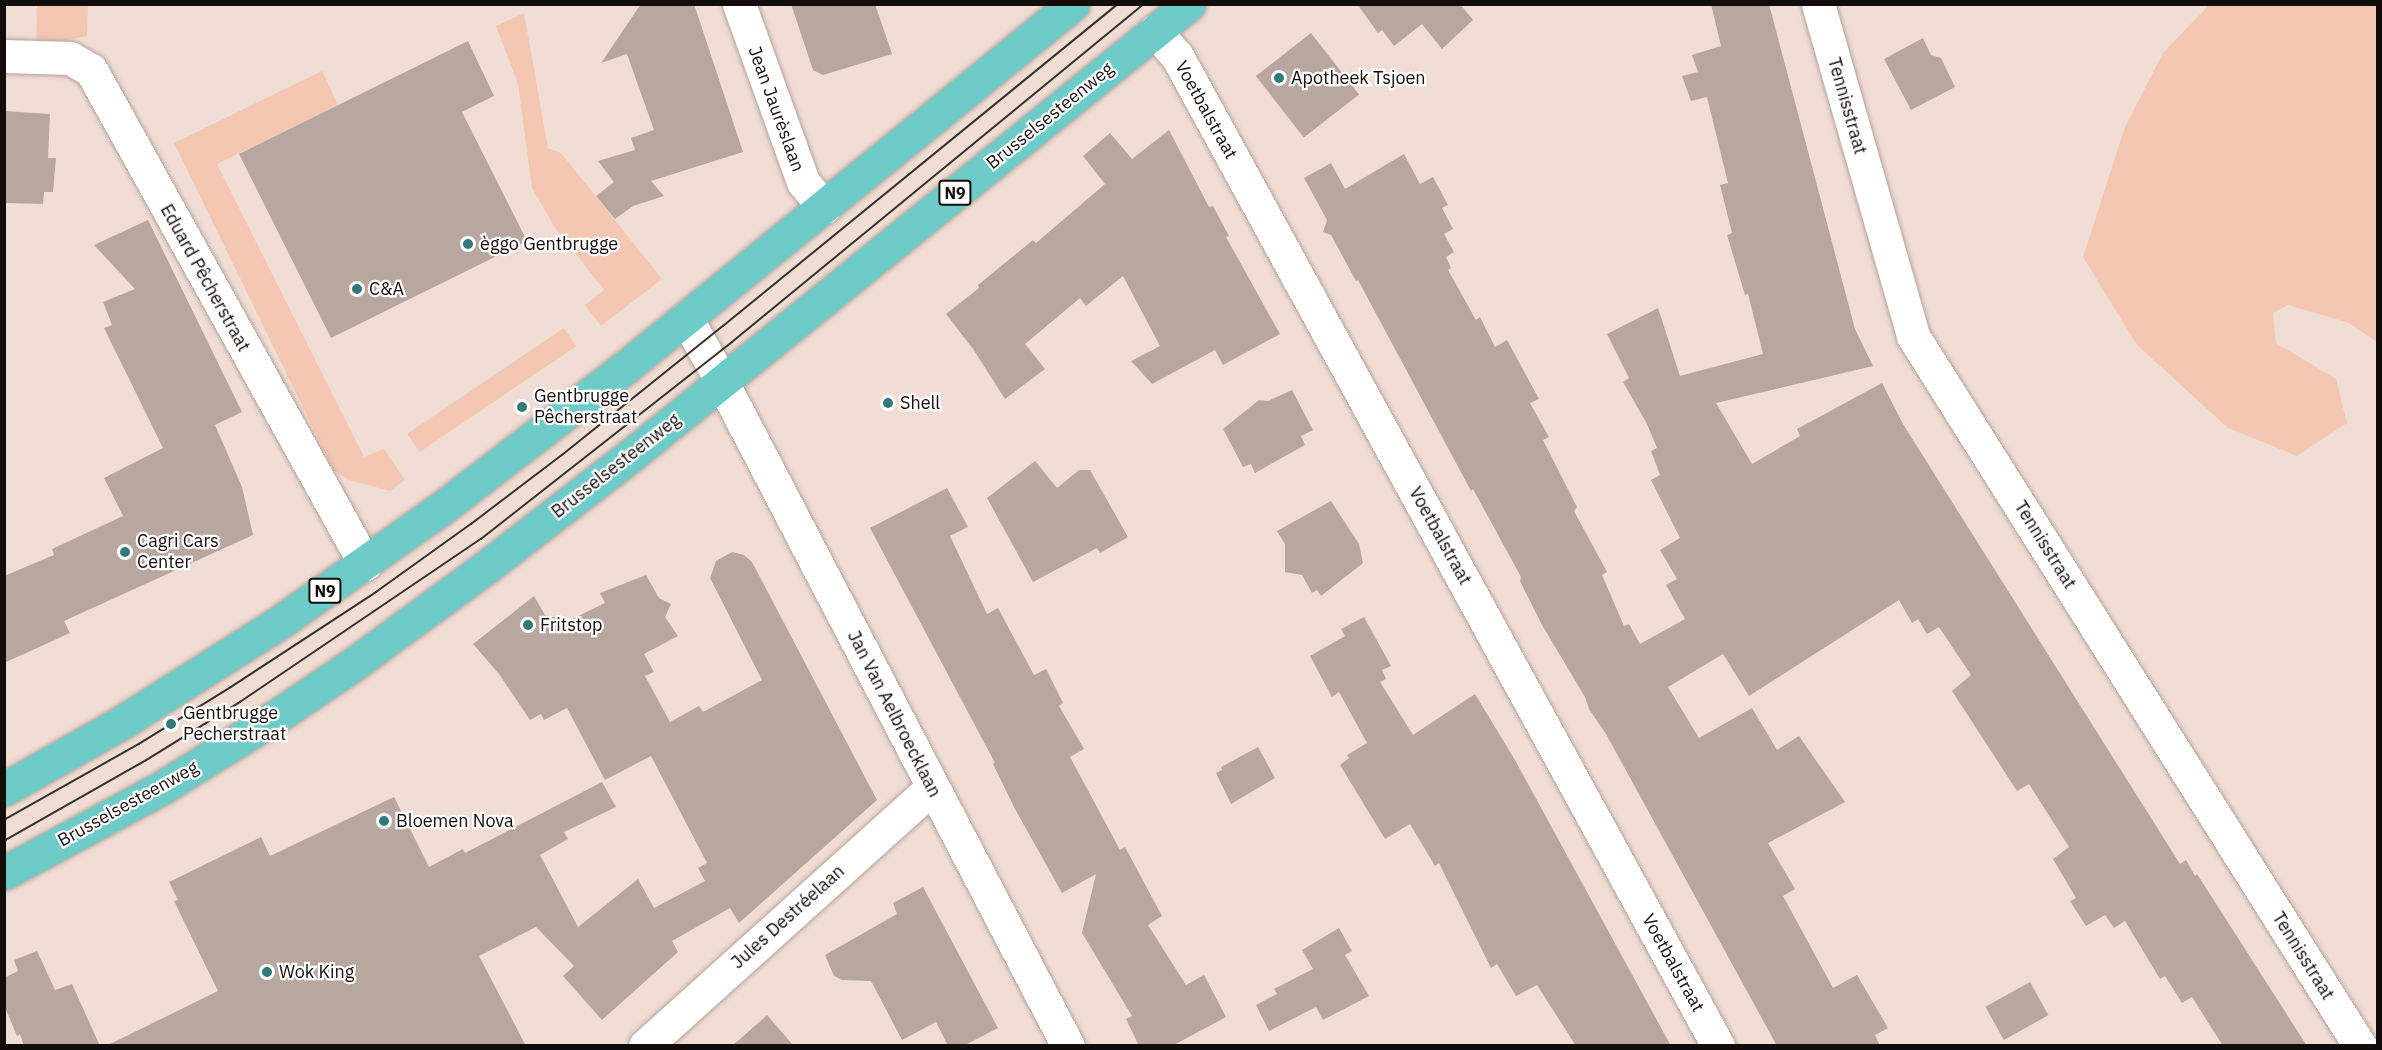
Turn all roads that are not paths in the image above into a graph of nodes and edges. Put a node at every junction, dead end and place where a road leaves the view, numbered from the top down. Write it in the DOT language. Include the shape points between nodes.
graph roads {
  1 [pos="739,4"];
  2 [pos="1073,4"];
  3 [pos="1188,4"];
  4 [pos="1818,4"];
  5 [pos="1155,31"];
  6 [pos="4,56"];
  7 [pos="824,207"];
  8 [pos="686,318"];
  9 [pos="722,382"];
  10 [pos="365,564"];
  11 [pos="932,788"];
  12 [pos="4,789"];
  13 [pos="4,873"];
  14 [pos="645,1046"];
  15 [pos="1068,1046"];
  16 [pos="1718,1046"];
  17 [pos="2360,1046"];
  1 -- 7 [label="street, Jean Jaurèslaan" via="803,182"];
  2 -- 7 [label="main road, N9"];
  3 -- 5 [label="main road, Brusselsesteenweg / N9"];
  4 -- 17 [label="street, Tennisstraat" via="1913,336"];
  5 -- 9 [label="main road, Brusselsesteenweg / N9"];
  5 -- 16 [label="street, Voetbalstraat" via="1183,67"];
  6 -- 10 [label="street, Eduard Pêcherstraat" via="70,58 91,70"];
  7 -- 8 [label="main road, N9"];
  8 -- 9 [label="street, Jan Van Aelbroecklaan"];
  8 -- 10 [label="main road, N9"];
  9 -- 11 [label="street, Jan Van Aelbroecklaan"];
  9 -- 13 [label="main road, Brusselsesteenweg / N9" via="485,568 351,666 163,787"];
  10 -- 12 [label="main road, N9" via="121,723"];
  11 -- 14 [label="street, Jules Destréelaan"];
  11 -- 15 [label="street, Jan Van Aelbroecklaan"];
}
